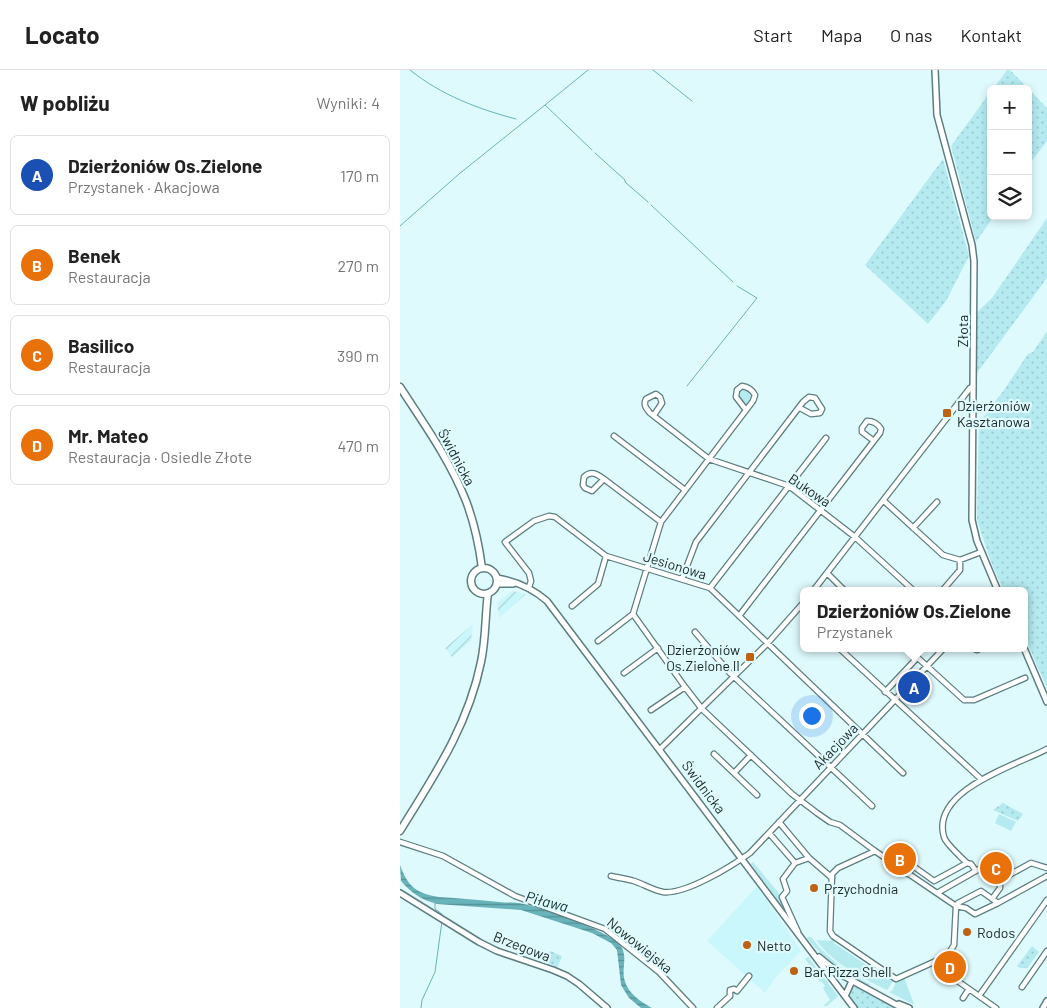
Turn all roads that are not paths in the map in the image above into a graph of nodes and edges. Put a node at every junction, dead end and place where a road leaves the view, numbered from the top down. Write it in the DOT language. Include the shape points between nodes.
graph roads {
  1 [pos="935,70"];
  2 [pos="973,386"];
  3 [pos="400,387"];
  4 [pos="961,399"];
  5 [pos="974,400"];
  6 [pos="800,408"];
  7 [pos="746,410"];
  8 [pos="654,415"];
  9 [pos="614,436"];
  10 [pos="826,438"];
  11 [pos="874,441"];
  12 [pos="709,459"];
  13 [pos="749,472"];
  14 [pos="604,479"];
  15 [pos="789,486"];
  16 [pos="686,490"];
  17 [pos="884,500"];
  18 [pos="937,502"];
  19 [pos="821,510"];
  20 [pos="661,522"];
  21 [pos="914,528"];
  22 [pos="855,537"];
  23 [pos="981,552"];
  24 [pos="606,556"];
  25 [pos="960,560"];
  26 [pos="484,568"];
  27 [pos="647,568"];
  28 [pos="826,573"];
  29 [pos="682,579"];
  30 [pos="497,581"];
  31 [pos="529,587"];
  32 [pos="816,587"];
  33 [pos="841,587"];
  34 [pos="910,587"];
  35 [pos="945,587"];
  36 [pos="996,587"];
  37 [pos="710,588"];
  38 [pos="485,593"];
  39 [pos="572,606"];
  40 [pos="800,607"];
  41 [pos="798,610"];
  42 [pos="633,614"];
  43 [pos="739,616"];
  44 [pos="695,632"];
  45 [pos="598,641"];
  46 [pos="767,644"];
  47 [pos="658,648"];
  48 [pos="844,652"];
  49 [pos="910,652"];
  50 [pos="940,652"];
  51 [pos="1026,652"];
  52 [pos="916,658"];
  53 [pos="927,667"];
  54 [pos="624,673"];
  55 [pos="734,677"];
  56 [pos="1025,678"];
  57 [pos="685,687"];
  58 [pos="885,692"];
  59 [pos="895,700"];
  60 [pos="1047,702"];
  61 [pos="702,709"];
  62 [pos="651,710"];
  63 [pos="862,734"];
  64 [pos="660,749"];
  65 [pos="1047,749"];
  66 [pos="714,754"];
  67 [pos="751,755"];
  68 [pos="831,768"];
  69 [pos="734,773"];
  70 [pos="903,773"];
  71 [pos="980,779"];
  72 [pos="757,795"];
  73 [pos="800,800"];
  74 [pos="872,806"];
  75 [pos="779,822"];
  76 [pos="400,830"];
  77 [pos="769,833"];
  78 [pos="400,842"];
  79 [pos="875,851"];
  80 [pos="742,858"];
  81 [pos="809,858"];
  82 [pos="967,863"];
  83 [pos="795,864"];
  84 [pos="1047,868"];
  85 [pos="976,871"];
  86 [pos="908,874"];
  87 [pos="611,876"];
  88 [pos="1047,876"];
  89 [pos="832,878"];
  90 [pos="1000,880"];
  91 [pos="400,893"];
  92 [pos="937,893"];
  93 [pos="992,899"];
  94 [pos="1047,900"];
  95 [pos="998,903"];
  96 [pos="956,906"];
  97 [pos="799,933"];
  98 [pos="811,950"];
  99 [pos="1047,950"];
  100 [pos="936,961"];
  101 [pos="749,976"];
  102 [pos="852,981"];
  103 [pos="1022,987"];
  104 [pos="969,989"];
  105 [pos="845,996"];
  106 [pos="979,996"];
  107 [pos="963,998"];
  108 [pos="1047,1002"];
  109 [pos="896,1004"];
  110 [pos="607,1008"];
  111 [pos="693,1008"];
  112 [pos="717,1008"];
  113 [pos="854,1008"];
  114 [pos="902,1008"];
  115 [pos="910,1008"];
  116 [pos="996,1008"];
  117 [pos="1042,1008"];
  1 -- 2 [label="street, Złota" via="937,115 973,253"];
  2 -- 4 [label="street"];
  2 -- 5 [label="street, Złota"];
  3 -- 26 [label="main road, Świdnicka" via="444,455 466,501"];
  4 -- 5 [label="street"];
  4 -- 17 [label="street"];
  5 -- 23 [label="street, Złota" via="972,520"];
  6 -- 6 [label="street" via="806,399 812,397 817,399 822,409 815,414"];
  6 -- 13 [label="street"];
  7 -- 7 [label="street" via="755,395 742,386 738,388 736,397"];
  7 -- 12 [label="street"];
  8 -- 8 [label="street" via="662,404 656,394 645,402 646,408"];
  8 -- 12 [label="street, Bukowa"];
  9 -- 16 [label="street"];
  10 -- 15 [label="street"];
  11 -- 11 [label="street" via="882,429 868,421 862,432"];
  11 -- 19 [label="street"];
  12 -- 13 [label="street, Bukowa"];
  12 -- 16 [label="street"];
  13 -- 15 [label="street, Bukowa"];
  13 -- 29 [label="street" via="696,542"];
  14 -- 14 [label="street" via="590,473 584,477 583,485 592,491"];
  14 -- 20 [label="street"];
  15 -- 19 [label="street, Bukowa"];
  15 -- 37 [label="street"];
  16 -- 20 [label="street"];
  17 -- 21 [label="street"];
  17 -- 22 [label="street"];
  18 -- 21 [label="street"];
  19 -- 22 [label="street, Bukowa"];
  19 -- 43 [label="street"];
  20 -- 27 [label="street"];
  21 -- 25 [label="street" via="943,555"];
  22 -- 28 [label="street"];
  22 -- 34 [label="street, Bukowa"];
  23 -- 25 [label="street"];
  23 -- 36 [label="street, Złota"];
  24 -- 27 [label="street, Jesionowa"];
  24 -- 31 [label="street, Jesionowa" via="560,520 549,516 534,521 505,542 529,573"];
  24 -- 39 [label="street" via="598,584"];
  25 -- 35 [label="street" via="960,570"];
  26 -- 30 [label="main road" via="492,570"];
  26 -- 38 [label="main road" via="475,572 472,579 475,590"];
  27 -- 29 [label="street, Jesionowa"];
  27 -- 42 [label="street"];
  28 -- 32 [label="street"];
  28 -- 33 [label="street"];
  29 -- 37 [label="street, Jesionowa"];
  30 -- 31 [label="street, Świdnicka"];
  30 -- 38 [label="main road" via="495,588"];
  31 -- 64 [label="street, Świdnicka" via="547,601"];
  37 -- 43 [label="street, Jesionowa"];
  38 -- 76 [label="main road" via="485,640 460,730"];
  40 -- 41 [label="street"];
  41 -- 46 [label="street"];
  42 -- 45 [label="street"];
  42 -- 47 [label="street"];
  43 -- 46 [label="street, Jesionowa"];
  44 -- 55 [label="street"];
  46 -- 55 [label="street"];
  46 -- 63 [label="street, Jesionowa"];
  47 -- 54 [label="street"];
  47 -- 57 [label="street"];
  48 -- 58 [label="street"];
  49 -- 52 [label="street"];
  50 -- 53 [label="street, Akacjowa"];
  51 -- 60 [label="street"];
  52 -- 53 [label="street"];
  52 -- 58 [label="street"];
  53 -- 56 [label="street" via="964,700 974,700"];
  53 -- 59 [label="street, Akacjowa"];
  55 -- 61 [label="street"];
  55 -- 68 [label="street"];
  57 -- 61 [label="street"];
  57 -- 62 [label="street"];
  58 -- 59 [label="street"];
  59 -- 63 [label="street, Akacjowa"];
  59 -- 71 [label="street"];
  61 -- 64 [label="street"];
  61 -- 67 [label="street"];
  63 -- 68 [label="street, Akacjowa"];
  63 -- 70 [label="street, Jesionowa"];
  64 -- 80 [label="street, Świdnicka"];
  65 -- 71 [label="street"];
  66 -- 69 [label="street"];
  67 -- 69 [label="street"];
  67 -- 73 [label="street"];
  68 -- 73 [label="street, Akacjowa"];
  68 -- 74 [label="street"];
  69 -- 72 [label="street"];
  71 -- 82 [label="street" via="948,808 943,818 944,838"];
  73 -- 75 [label="street, Akacjowa"];
  73 -- 79 [label="street"];
  75 -- 77 [label="street, Akacjowa"];
  75 -- 81 [label="street"];
  77 -- 80 [label="street, Akacjowa"];
  77 -- 83 [label="street"];
  78 -- 111 [label="street, Nowowiejska" via="443,856 515,896 605,929 659,972"];
  79 -- 86 [label="street"];
  79 -- 89 [label="street" via="838,868"];
  80 -- 87 [label="street, Akacjowa" via="679,891 656,890"];
  80 -- 97 [label="street, Świdnicka"];
  81 -- 83 [label="street"];
  81 -- 89 [label="street"];
  82 -- 85 [label="street"];
  82 -- 86 [label="street" via="934,881 913,866"];
  83 -- 97 [label="street" via="783,879 787,891 782,897"];
  84 -- 90 [label="street" via="1031,863"];
  85 -- 90 [label="street" via="981,868"];
  85 -- 92 [label="street"];
  86 -- 92 [label="street"];
  88 -- 95 [label="street"];
  89 -- 100 [label="street" via="830,931 834,936 896,979"];
  90 -- 93 [label="street" via="1000,888"];
  91 -- 110 [label="street, Brzegowa" via="497,951 573,980"];
  92 -- 96 [label="street"];
  93 -- 95 [label="street"];
  93 -- 96 [label="street" via="981,891"];
  94 -- 106 [label="street"];
  95 -- 96 [label="street" via="975,914"];
  96 -- 100 [label="street" via="954,945"];
  97 -- 98 [label="street, Świdnicka"];
  98 -- 102 [label="street"];
  98 -- 105 [label="street, Świdnicka"];
  99 -- 103 [label="street"];
  100 -- 104 [label="street"];
  101 -- 112 [label="street" via="736,996 730,996"];
  102 -- 105 [label="street"];
  102 -- 109 [label="street"];
  104 -- 106 [label="street"];
  104 -- 107 [label="street"];
  105 -- 113 [label="street, Świdnicka"];
  106 -- 116 [label="street"];
  108 -- 117 [label="street"];
  109 -- 114 [label="street"];
  109 -- 115 [label="street"];
}
